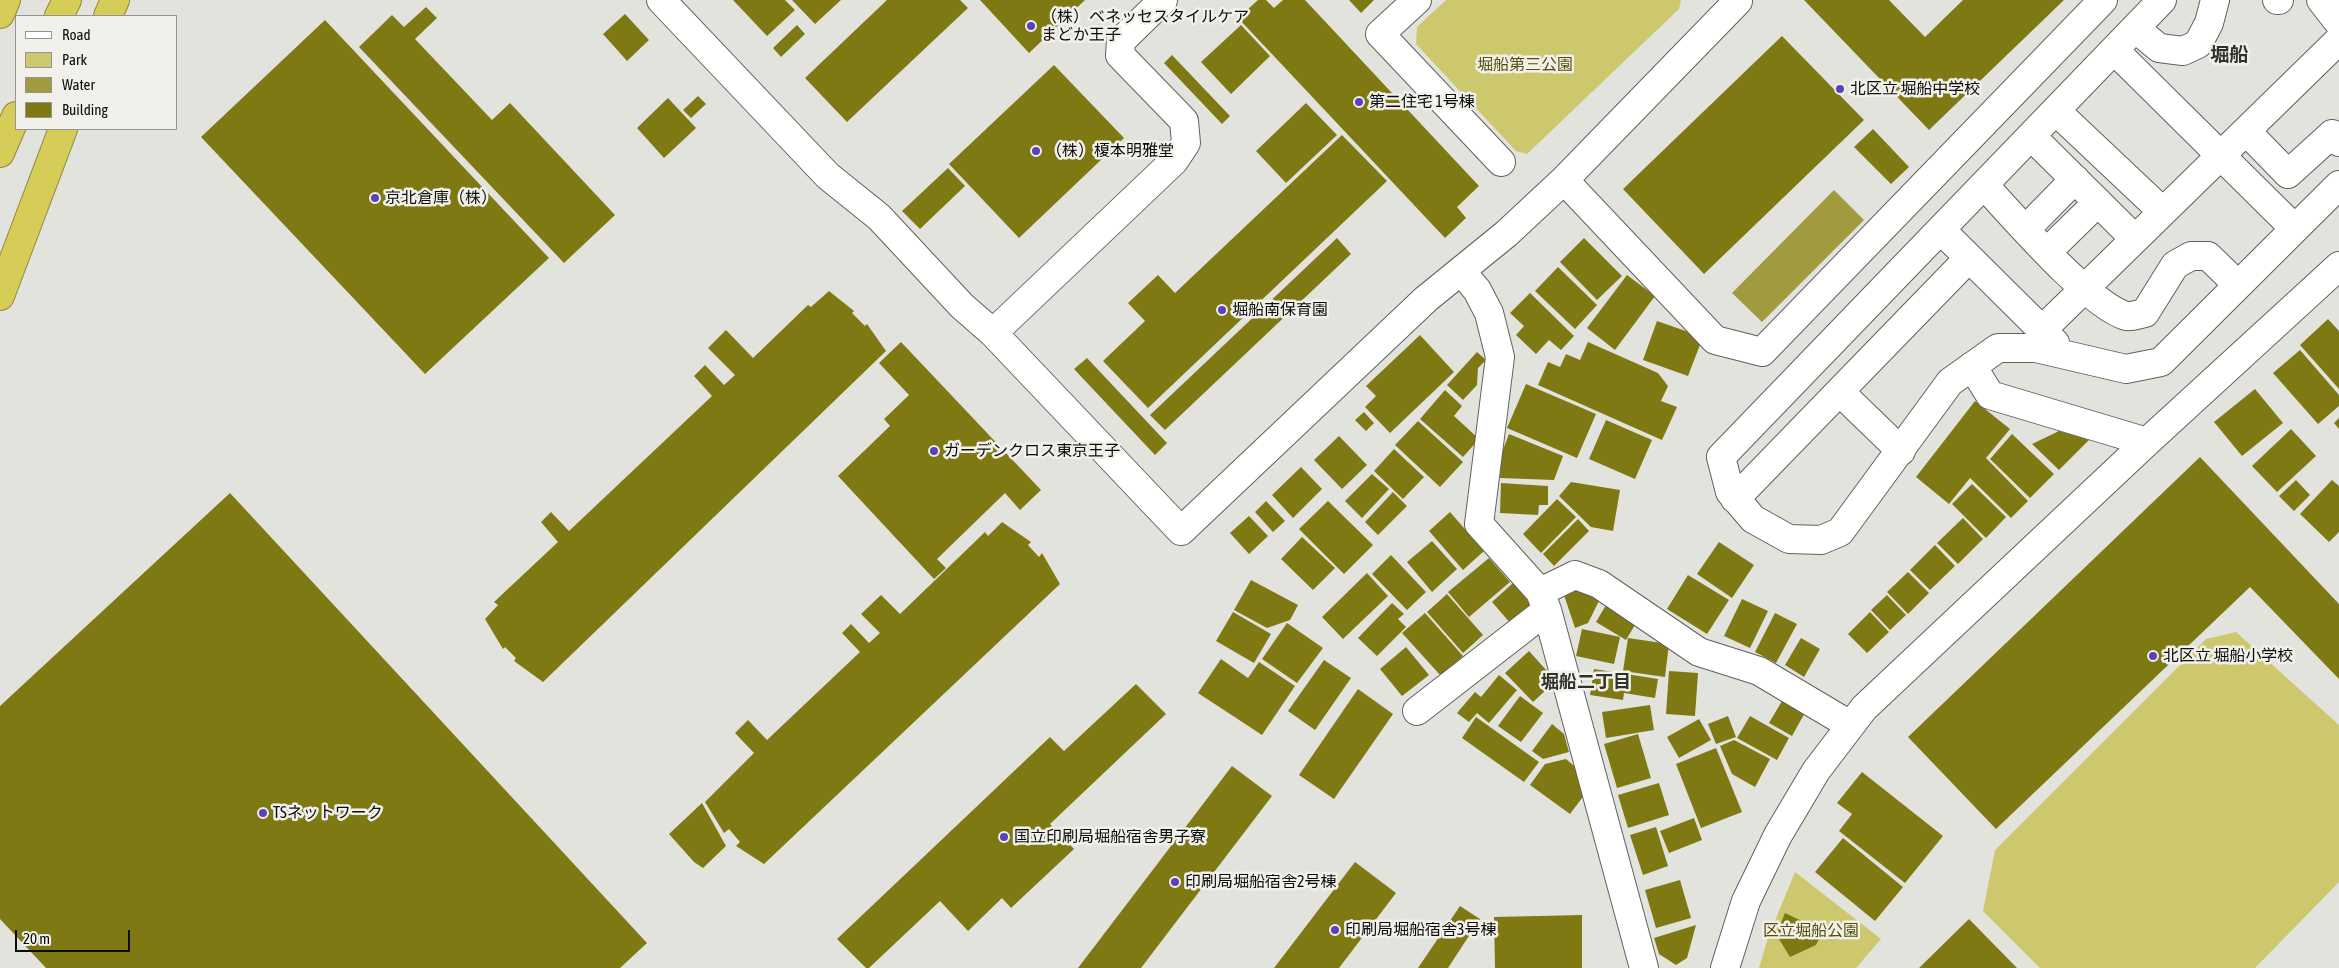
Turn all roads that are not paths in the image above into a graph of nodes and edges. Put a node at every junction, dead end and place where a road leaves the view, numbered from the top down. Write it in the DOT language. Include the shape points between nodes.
graph roads {
  1 [pos="6,0"];
  2 [pos="66,0"];
  3 [pos="115,0"];
  4 [pos="662,0"];
  5 [pos="1163,0"];
  6 [pos="1417,0"];
  7 [pos="1737,0"];
  8 [pos="2103,0"];
  9 [pos="2162,0"];
  10 [pos="2215,0"];
  11 [pos="2321,0"];
  12 [pos="0,14"];
  13 [pos="60,15"];
  14 [pos="108,15"];
  15 [pos="2339,23"];
  16 [pos="2135,28"];
  17 [pos="2339,40"];
  18 [pos="2114,50"];
  19 [pos="2056,111"];
  20 [pos="15,118"];
  21 [pos="63,130"];
  22 [pos="2246,130"];
  23 [pos="2031,136"];
  24 [pos="2339,142"];
  25 [pos="0,153"];
  26 [pos="2222,155"];
  27 [pos="1501,162"];
  28 [pos="2075,179"];
  29 [pos="1564,180"];
  30 [pos="1984,185"];
  31 [pos="2339,185"];
  32 [pos="2098,202"];
  33 [pos="2163,212"];
  34 [pos="2026,229"];
  35 [pos="2295,229"];
  36 [pos="1941,230"];
  37 [pos="2135,239"];
  38 [pos="2048,251"];
  39 [pos="1970,258"];
  40 [pos="2339,266"];
  41 [pos="1461,271"];
  42 [pos="2238,285"];
  43 [pos="2084,288"];
  44 [pos="0,296"];
  45 [pos="2042,330"];
  46 [pos="993,333"];
  47 [pos="2067,354"];
  48 [pos="1972,366"];
  49 [pos="1840,392"];
  50 [pos="2147,442"];
  51 [pos="1901,451"];
  52 [pos="1735,499"];
  53 [pos="1543,601"];
  54 [pos="1417,712"];
  55 [pos="1850,725"];
  56 [pos="1644,968"];
  57 [pos="1725,968"];
  1 -- 12 [label="highway"];
  2 -- 13 [label="highway"];
  3 -- 14 [label="highway"];
  4 -- 46 [label="street" via="828,176 879,217 962,306"];
  5 -- 46 [label="street" via="1121,41 1120,55 1184,121 1186,143 1174,161"];
  6 -- 27 [label="street" via="1380,34"];
  7 -- 29 [label="street"];
  8 -- 29 [label="street" via="1762,352 1715,340"];
  9 -- 16 [label="street"];
  10 -- 16 [label="street" via="2209,23 2198,44 2183,51 2159,48"];
  11 -- 15 [label="street"];
  16 -- 18 [label="street"];
  17 -- 22 [label="street"];
  18 -- 19 [label="street"];
  18 -- 26 [label="street"];
  19 -- 23 [label="street"];
  19 -- 33 [label="street"];
  20 -- 25 [label="highway"];
  21 -- 44 [label="highway"];
  22 -- 24 [label="street" via="2288,174 2332,134"];
  22 -- 26 [label="street"];
  23 -- 28 [label="street"];
  23 -- 30 [label="street"];
  26 -- 33 [label="street"];
  26 -- 35 [label="street"];
  28 -- 32 [label="street"];
  28 -- 34 [label="street"];
  29 -- 41 [label="street"];
  30 -- 34 [label="street"];
  30 -- 36 [label="street"];
  31 -- 35 [label="street"];
  32 -- 37 [label="street"];
  32 -- 38 [label="street"];
  33 -- 37 [label="street"];
  34 -- 38 [label="street"];
  35 -- 42 [label="street"];
  36 -- 39 [label="street"];
  36 -- 52 [label="street" via="1721,457 1730,492"];
  37 -- 43 [label="street"];
  38 -- 43 [label="street"];
  39 -- 45 [label="street"];
  39 -- 49 [label="street"];
  40 -- 50 [label="street"];
  41 -- 46 [label="street" via="1426,299 1181,531"];
  41 -- 53 [label="street" via="1477,290 1489,313 1500,357 1479,524"];
  42 -- 43 [label="street" via="2208,256 2191,256 2175,265 2145,313 2128,317"];
  42 -- 47 [label="street" via="2161,362 2126,369"];
  43 -- 45 [label="street"];
  45 -- 47 [label="street"];
  47 -- 48 [label="street" via="2036,348 1998,348"];
  48 -- 50 [label="street" via="1990,395"];
  48 -- 51 [label="street" via="1950,382"];
  49 -- 51 [label="street"];
  49 -- 52 [label="street"];
  50 -- 55 [label="street" via="1864,708"];
  51 -- 52 [label="street" via="1840,532 1821,540 1789,538 1753,519"];
  53 -- 54 [label="street"];
  53 -- 55 [label="street" via="1575,575 1599,584 1699,652 1759,671"];
  53 -- 56 [label="street"];
  55 -- 57 [label="street" via="1816,771 1778,835 1746,901"];
}
